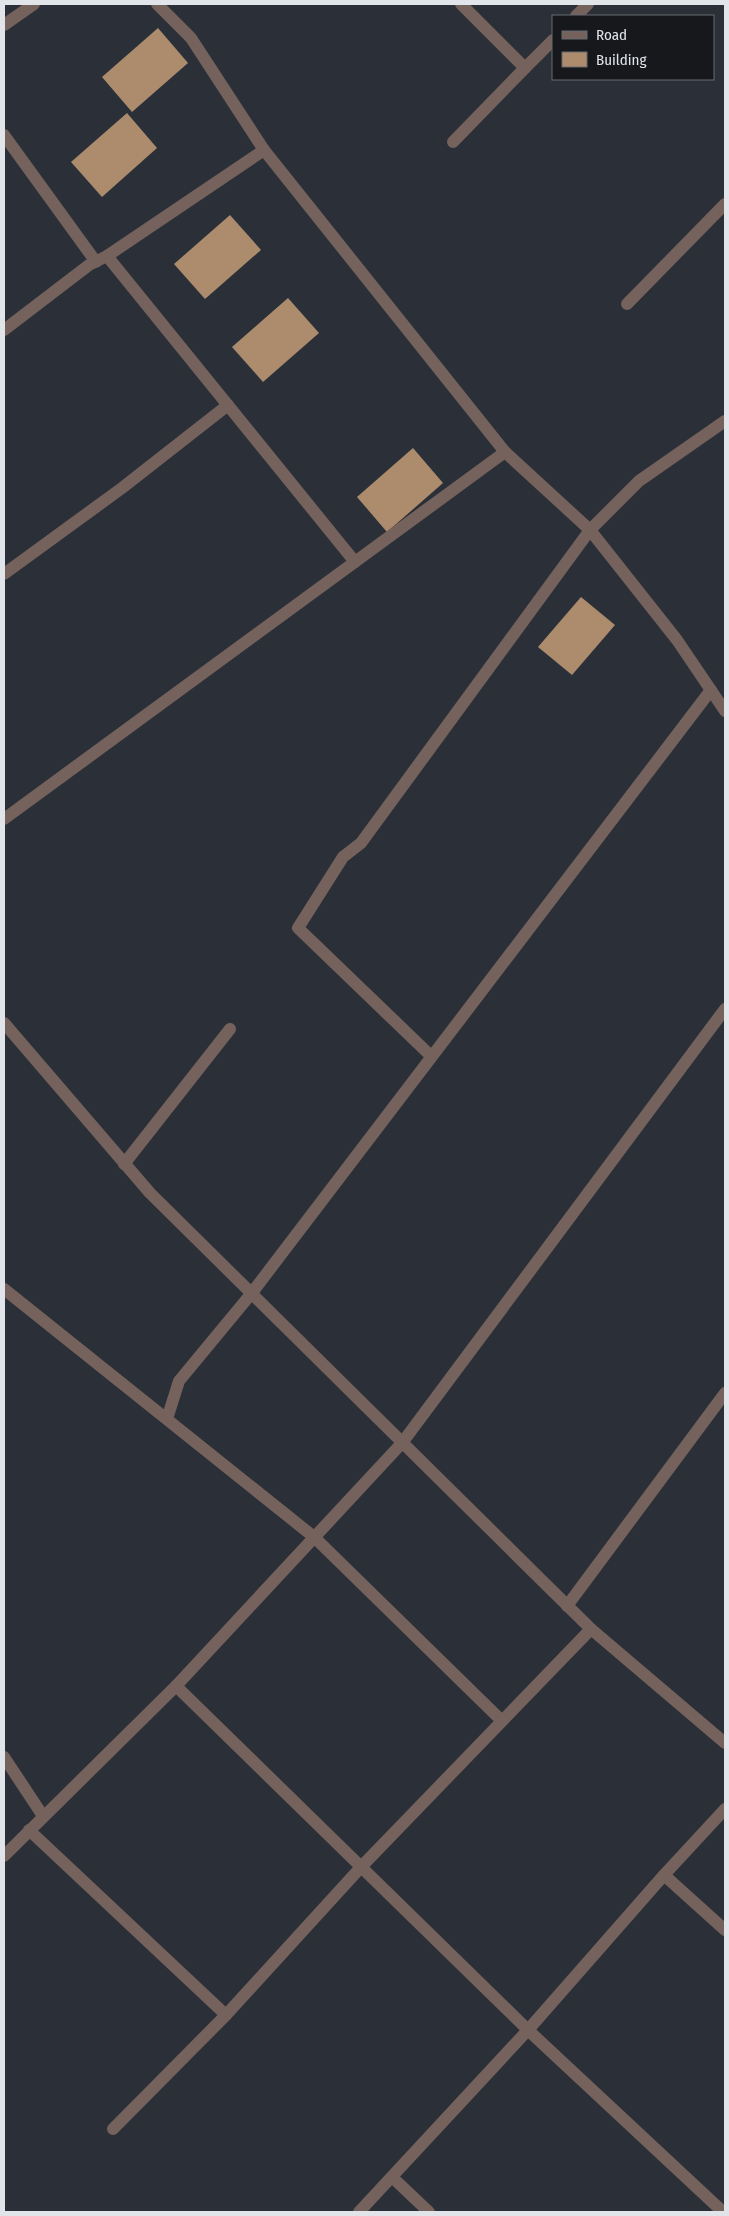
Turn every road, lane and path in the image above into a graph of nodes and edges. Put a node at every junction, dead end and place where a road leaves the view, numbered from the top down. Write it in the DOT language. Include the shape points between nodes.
graph roads {
  1 [pos="34,4"];
  2 [pos="157,4"];
  3 [pos="461,4"];
  4 [pos="588,4"];
  5 [pos="577,15"];
  6 [pos="4,24"];
  7 [pos="552,41"];
  8 [pos="525,68"];
  9 [pos="4,135"];
  10 [pos="453,142"];
  11 [pos="264,150"];
  12 [pos="725,204"];
  13 [pos="102,259"];
  14 [pos="627,304"];
  15 [pos="4,330"];
  16 [pos="228,405"];
  17 [pos="725,421"];
  18 [pos="505,452"];
  19 [pos="590,530"];
  20 [pos="355,562"];
  21 [pos="4,574"];
  22 [pos="711,690"];
  23 [pos="725,711"];
  24 [pos="4,819"];
  25 [pos="725,1010"];
  26 [pos="5,1027"];
  27 [pos="230,1029"];
  28 [pos="431,1056"];
  29 [pos="124,1164"];
  30 [pos="4,1290"];
  31 [pos="251,1294"];
  32 [pos="725,1393"];
  33 [pos="167,1419"];
  34 [pos="402,1443"];
  35 [pos="314,1537"];
  36 [pos="567,1606"];
  37 [pos="590,1629"];
  38 [pos="176,1686"];
  39 [pos="502,1721"];
  40 [pos="725,1743"];
  41 [pos="4,1757"];
  42 [pos="725,1809"];
  43 [pos="43,1816"];
  44 [pos="29,1830"];
  45 [pos="4,1856"];
  46 [pos="362,1866"];
  47 [pos="664,1875"];
  48 [pos="725,1930"];
  49 [pos="226,2015"];
  50 [pos="528,2030"];
  51 [pos="113,2129"];
  52 [pos="392,2177"];
  53 [pos="359,2212"];
  54 [pos="429,2212"];
  55 [pos="723,2212"];
  1 -- 6 [label="street"];
  2 -- 11 [label="street" via="191,38"];
  3 -- 8 [label="street"];
  4 -- 5 [label="street"];
  7 -- 8 [label="street"];
  8 -- 10 [label="street"];
  9 -- 13 [label="street"];
  11 -- 13 [label="street"];
  11 -- 18 [label="street"];
  12 -- 14 [label="street"];
  13 -- 15 [label="street"];
  13 -- 16 [label="street"];
  16 -- 20 [label="street"];
  16 -- 21 [label="street"];
  17 -- 19 [label="street" via="639,481"];
  18 -- 19 [label="street"];
  18 -- 20 [label="street"];
  19 -- 22 [label="street" via="677,640"];
  19 -- 28 [label="street" via="361,843 342,857 298,928"];
  20 -- 24 [label="street"];
  22 -- 23 [label="street"];
  22 -- 28 [label="street"];
  25 -- 34 [label="street"];
  26 -- 29 [label="street"];
  27 -- 29 [label="street"];
  28 -- 31 [label="street"];
  29 -- 31 [label="street"];
  30 -- 33 [label="street"];
  31 -- 33 [label="street" via="179,1381"];
  31 -- 34 [label="street"];
  32 -- 36 [label="street"];
  33 -- 35 [label="street"];
  34 -- 35 [label="street"];
  34 -- 36 [label="street"];
  35 -- 38 [label="street"];
  35 -- 39 [label="street"];
  36 -- 37 [label="street"];
  37 -- 39 [label="street"];
  37 -- 40 [label="street"];
  38 -- 43 [label="street"];
  38 -- 46 [label="street"];
  39 -- 46 [label="street"];
  41 -- 43 [label="street"];
  42 -- 47 [label="street"];
  43 -- 44 [label="street"];
  44 -- 45 [label="street"];
  44 -- 49 [label="street"];
  46 -- 49 [label="street"];
  46 -- 50 [label="street"];
  47 -- 48 [label="street"];
  47 -- 50 [label="street"];
  49 -- 51 [label="street"];
  50 -- 52 [label="street"];
  50 -- 55 [label="street"];
  52 -- 53 [label="street"];
  52 -- 54 [label="street"];
}
